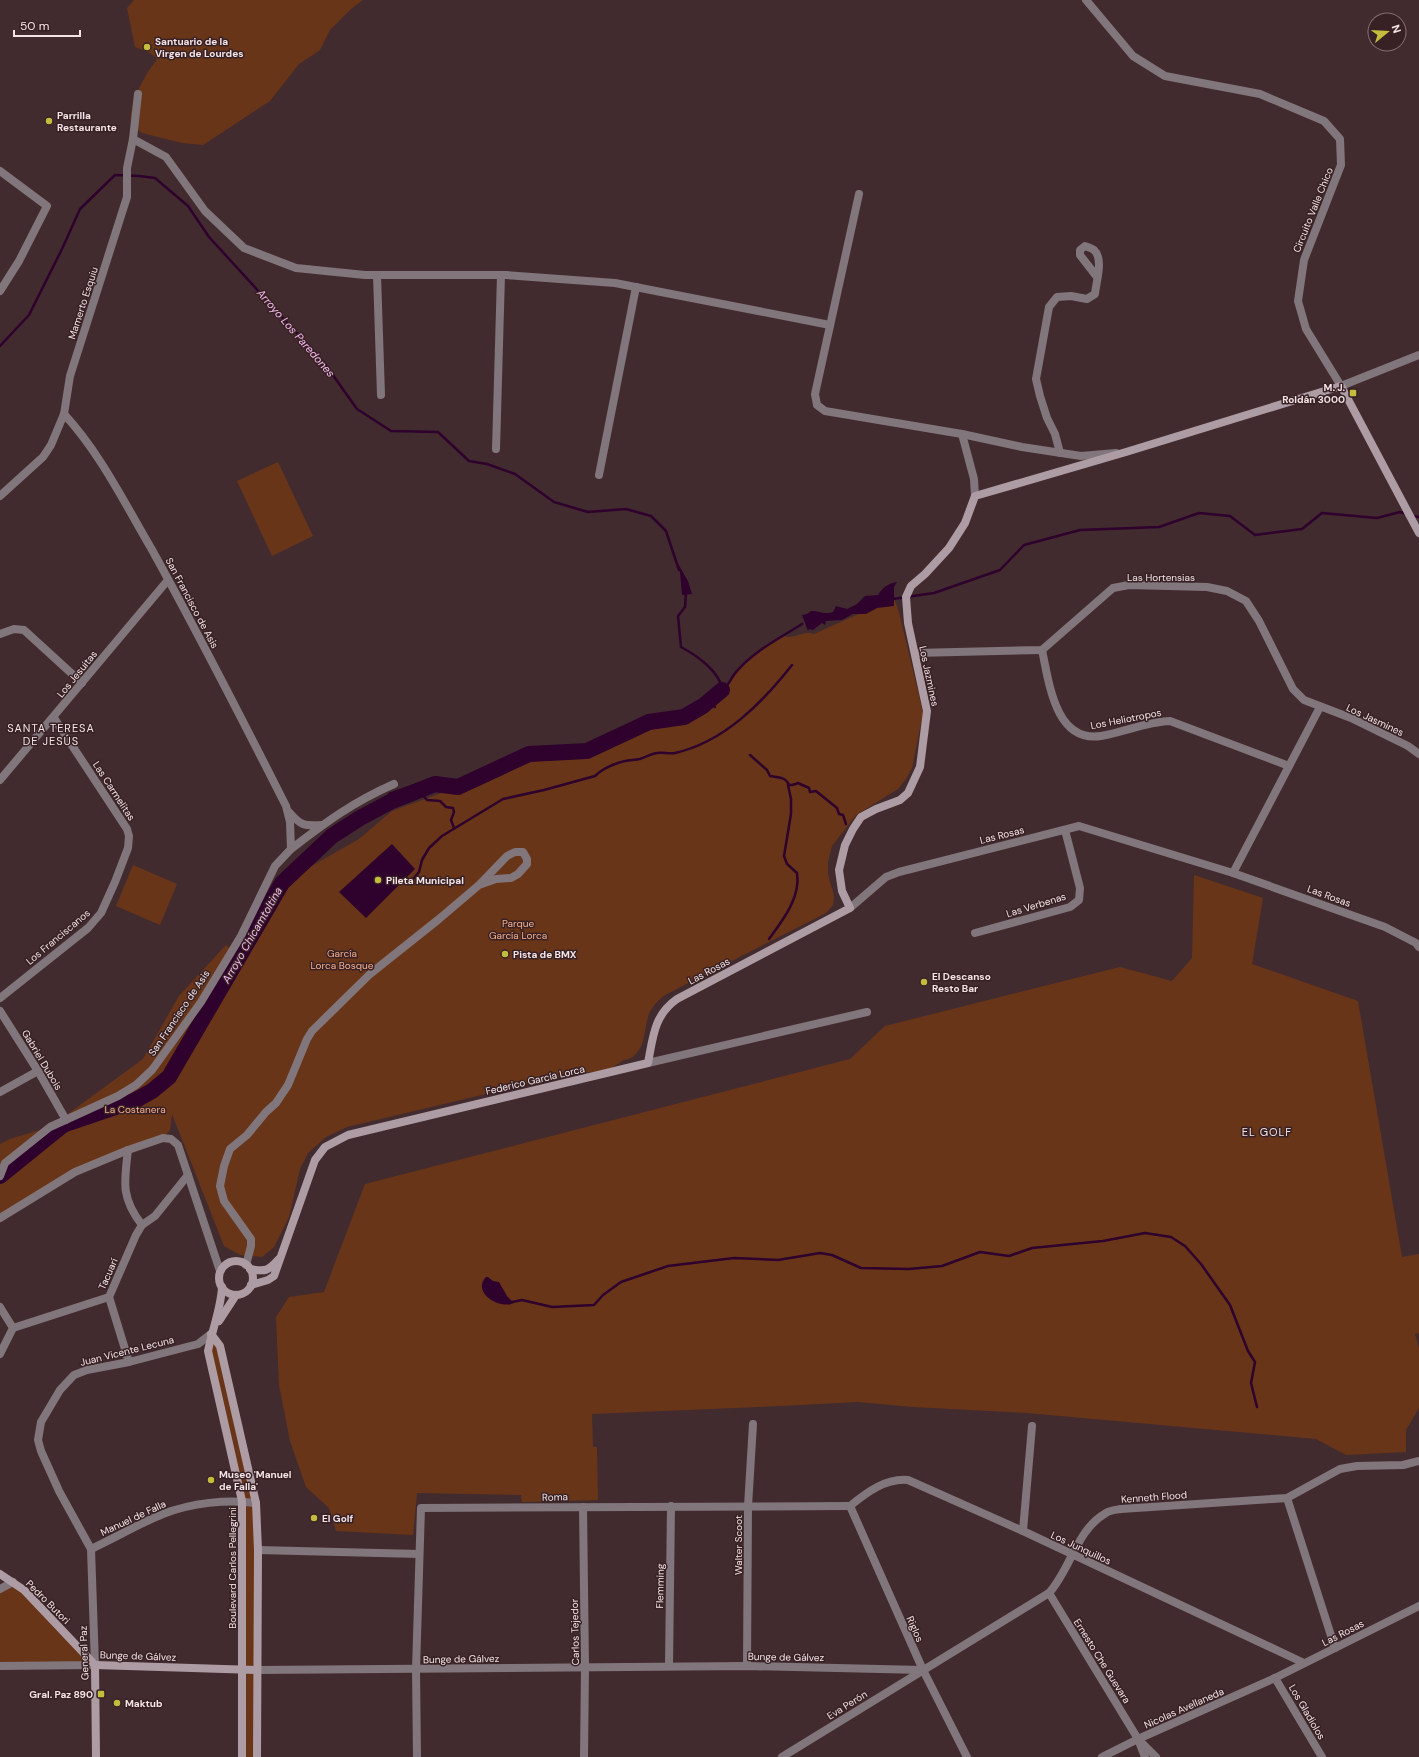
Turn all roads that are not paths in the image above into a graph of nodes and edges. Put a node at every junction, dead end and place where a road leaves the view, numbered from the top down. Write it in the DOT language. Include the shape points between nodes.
graph roads {
  1 [pos="1086,0"];
  2 [pos="138,94"];
  3 [pos="133,138"];
  4 [pos="0,171"];
  5 [pos="859,194"];
  6 [pos="377,275"];
  7 [pos="501,275"];
  8 [pos="1097,277"];
  9 [pos="636,287"];
  10 [pos="0,291"];
  11 [pos="830,325"];
  12 [pos="1419,355"];
  13 [pos="1342,386"];
  14 [pos="381,395"];
  15 [pos="64,414"];
  16 [pos="962,434"];
  17 [pos="496,449"];
  18 [pos="1126,452"];
  19 [pos="1060,453"];
  20 [pos="600,474"];
  21 [pos="0,496"];
  22 [pos="975,496"];
  23 [pos="1419,533"];
  24 [pos="168,580"];
  25 [pos="0,634"];
  26 [pos="1042,650"];
  27 [pos="915,653"];
  28 [pos="82,683"];
  29 [pos="1320,707"];
  30 [pos="54,718"];
  31 [pos="1419,754"];
  32 [pos="1289,766"];
  33 [pos="0,780"];
  34 [pos="394,784"];
  35 [pos="287,810"];
  36 [pos="323,825"];
  37 [pos="1065,830"];
  38 [pos="129,836"];
  39 [pos="291,849"];
  40 [pos="1233,873"];
  41 [pos="479,885"];
  42 [pos="850,908"];
  43 [pos="975,933"];
  44 [pos="1419,947"];
  45 [pos="0,998"];
  46 [pos="0,1011"];
  47 [pos="867,1012"];
  48 [pos="648,1063"];
  49 [pos="38,1071"];
  50 [pos="0,1092"];
  51 [pos="66,1120"];
  52 [pos="128,1150"];
  53 [pos="188,1174"];
  54 [pos="0,1176"];
  55 [pos="0,1218"];
  56 [pos="142,1225"];
  57 [pos="282,1256"];
  58 [pos="248,1267"];
  59 [pos="220,1271"];
  60 [pos="251,1286"];
  61 [pos="222,1287"];
  62 [pos="236,1295"];
  63 [pos="109,1297"];
  64 [pos="0,1308"];
  65 [pos="13,1328"];
  66 [pos="211,1334"];
  67 [pos="0,1354"];
  68 [pos="129,1362"];
  69 [pos="752,1424"];
  70 [pos="1032,1426"];
  71 [pos="1419,1461"];
  72 [pos="1287,1498"];
  73 [pos="242,1501"];
  74 [pos="256,1504"];
  75 [pos="583,1506"];
  76 [pos="671,1506"];
  77 [pos="748,1506"];
  78 [pos="850,1506"];
  79 [pos="1023,1531"];
  80 [pos="91,1549"];
  81 [pos="258,1550"];
  82 [pos="419,1554"];
  83 [pos="1073,1555"];
  84 [pos="0,1574"];
  85 [pos="13,1582"];
  86 [pos="0,1589"];
  87 [pos="1049,1593"];
  88 [pos="1419,1606"];
  89 [pos="1335,1648"];
  90 [pos="1304,1663"];
  91 [pos="95,1665"];
  92 [pos="0,1666"];
  93 [pos="669,1666"];
  94 [pos="747,1666"];
  95 [pos="585,1667"];
  96 [pos="416,1669"];
  97 [pos="241,1670"];
  98 [pos="257,1670"];
  99 [pos="923,1670"];
  100 [pos="1276,1678"];
  101 [pos="1138,1739"];
  102 [pos="96,1757"];
  103 [pos="242,1757"];
  104 [pos="257,1757"];
  105 [pos="417,1757"];
  106 [pos="584,1757"];
  107 [pos="782,1757"];
  108 [pos="967,1757"];
  109 [pos="1102,1757"];
  110 [pos="1145,1757"];
  111 [pos="1156,1757"];
  112 [pos="1322,1757"];
  1 -- 13 [label="street, Circuito Valle Chico" via="1133,56 1165,76 1260,94 1324,121 1340,138 1341,165 1304,260 1298,301 1306,329"];
  2 -- 3 [label="street, Mamerto Esquiu"];
  3 -- 6 [label="street" via="166,157 205,212 244,248 296,268"];
  3 -- 15 [label="street, Mamerto Esquiu" via="127,168 127,197 70,376"];
  4 -- 10 [label="street" via="48,206"];
  5 -- 11 [label="street"];
  6 -- 7 [label="street"];
  6 -- 14 [label="street"];
  7 -- 9 [label="street" via="615,283"];
  7 -- 17 [label="street"];
  8 -- 19 [label="street" via="1095,294 1087,298 1057,297 1049,307 1036,379"];
  9 -- 11 [label="street"];
  9 -- 20 [label="street"];
  11 -- 16 [label="street" via="815,394 817,405 824,411"];
  12 -- 13 [label="street"];
  13 -- 18 [label="street"];
  13 -- 23 [label="street"];
  15 -- 21 [label="street, Mamerto Esquiu" via="43,457"];
  15 -- 24 [label="street, San Francisco de Asis" via="80,431 107,470"];
  16 -- 19 [label="street" via="1022,448"];
  16 -- 22 [label="street, Los Jazmines" via="974,479"];
  18 -- 19 [label="street" via="1081,456"];
  18 -- 22 [label="street"];
  22 -- 27 [label="street, Los Jazmines" via="965,523 949,548 907,592 908,623"];
  24 -- 28 [label="street, Los Jesuitas"];
  24 -- 35 [label="street, San Francisco de Asis"];
  25 -- 28 [label="street" via="14,629 24,630"];
  26 -- 27 [label="street"];
  26 -- 29 [label="street, Las Hortensias" via="1113,588 1129,585 1208,587 1227,591 1246,601 1259,621 1292,689 1304,700"];
  26 -- 32 [label="street, Los Heliotropos" via="1056,706 1063,722 1086,737 1101,736 1159,721 1170,721"];
  27 -- 42 [label="street, Los Jazmines" via="927,711 920,767 908,793 900,800 861,817 852,829 839,870 842,890"];
  28 -- 30 [label="street, Los Jesuitas"];
  29 -- 31 [label="street, Los Jasmines" via="1351,718"];
  29 -- 32 [label="street"];
  30 -- 33 [label="street, Los Jesuitas"];
  30 -- 38 [label="street, Las Carmelitas"];
  32 -- 40 [label="street"];
  34 -- 36 [label="street" via="368,795"];
  35 -- 36 [label="street, San Francisco de Asis" via="301,824"];
  35 -- 39 [label="street, San Francisco de Asis"];
  36 -- 39 [label="street"];
  37 -- 40 [label="street, Las Rosas" via="1080,826"];
  37 -- 42 [label="street, Las Rosas" via="899,872 886,878"];
  37 -- 43 [label="street, Las Verbenas" via="1080,888 1079,900 1070,907"];
  38 -- 45 [label="street, Los Franciscanos" via="128,848 98,918"];
  39 -- 51 [label="street, San Francisco de Asis" via="275,866 241,936 201,1002 152,1070 136,1085 118,1096"];
  40 -- 44 [label="street, Las Rosas" via="1385,927"];
  41 -- 41 [label="street" via="496,879 511,878 518,874 526,864 527,858 523,852 507,856"];
  41 -- 58 [label="street" via="370,974 312,1031 306,1039 288,1085 276,1103 247,1135 230,1149 220,1186 224,1201 251,1239"];
  42 -- 48 [label="street, Las Rosas" via="677,999 668,1006 655,1027"];
  46 -- 49 [label="street, Gabriel Dubois"];
  47 -- 48 [label="street, Federico García Lorca"];
  48 -- 57 [label="street, Federico García Lorca" via="336,1140 324,1148 315,1160"];
  49 -- 50 [label="street"];
  49 -- 51 [label="street, Gabriel Dubois"];
  51 -- 54 [label="street, San Francisco de Asis" via="50,1127 5,1164"];
  52 -- 53 [label="street" via="163,1138 171,1139 178,1145"];
  52 -- 55 [label="street" via="75,1172"];
  52 -- 56 [label="street" via="126,1196 131,1211"];
  53 -- 56 [label="street, Tacuarí" via="155,1216"];
  53 -- 59 [label="street"];
  56 -- 63 [label="street, Tacuarí"];
  57 -- 58 [label="street, Federico García Lorca" via="263,1272"];
  57 -- 60 [label="street, Federico García Lorca" via="274,1276"];
  58 -- 59 [label="street, Federico García Lorca" via="242,1262 232,1261 224,1265"];
  58 -- 60 [label="street"];
  59 -- 61 [label="street" via="219,1281"];
  60 -- 62 [label="street, Federico García Lorca" via="244,1293"];
  61 -- 62 [label="street" via="227,1293"];
  61 -- 66 [label="street" via="219,1310"];
  62 -- 66 [label="street, Federico García Lorca"];
  63 -- 65 [label="street, Tacuarí"];
  63 -- 68 [label="street"];
  64 -- 65 [label="street"];
  65 -- 67 [label="street"];
  66 -- 68 [label="street, Juan Vicente Lecuna" via="198,1344"];
  66 -- 73 [label="street, Boulevard Carlos Pellegrini" via="208,1351"];
  66 -- 74 [label="street" via="220,1346"];
  68 -- 80 [label="street, Juan Vicente Lecuna" via="74,1375 60,1390 41,1422 38,1440 41,1451 59,1491"];
  69 -- 77 [label="street, Walter Scoot"];
  70 -- 79 [label="street"];
  71 -- 72 [label="street, Kenneth Flood" via="1403,1465 1340,1469"];
  72 -- 83 [label="street, Kenneth Flood" via="1121,1508 1107,1512 1093,1523"];
  72 -- 89 [label="street"];
  73 -- 74 [label="street, Manuel de Falla"];
  73 -- 80 [label="street, Manuel de Falla" via="204,1504 162,1514"];
  73 -- 97 [label="street, Boulevard Carlos Pellegrini"];
  74 -- 81 [label="street"];
  75 -- 76 [label="street, Roma"];
  75 -- 82 [label="street, Roma" via="421,1508"];
  75 -- 95 [label="street, Carlos Tejedor"];
  76 -- 77 [label="street, Roma"];
  76 -- 93 [label="street, Flemming"];
  77 -- 78 [label="street, Roma"];
  77 -- 94 [label="street, Walter Scoot"];
  78 -- 79 [label="street, Los Junquillos" via="866,1493 891,1481 908,1480"];
  78 -- 99 [label="street, Riglos"];
  79 -- 83 [label="street, Los Junquillos"];
  80 -- 91 [label="street, General Paz"];
  81 -- 82 [label="street"];
  81 -- 98 [label="street"];
  82 -- 96 [label="street, Roma"];
  83 -- 87 [label="street, Kenneth Flood" via="1057,1585"];
  83 -- 90 [label="street, Los Junquillos"];
  84 -- 85 [label="street, Pedro Butori"];
  85 -- 86 [label="street"];
  85 -- 91 [label="street, Pedro Butori" via="24,1590"];
  87 -- 99 [label="street, Kenneth Flood"];
  87 -- 101 [label="street, Ernesto Che Guevara"];
  88 -- 89 [label="street, Las Rosas"];
  89 -- 90 [label="street, Las Rosas"];
  90 -- 100 [label="street, Las Rosas"];
  91 -- 92 [label="street, Bunge de Gálvez"];
  91 -- 97 [label="street, Bunge de Gálvez"];
  91 -- 102 [label="street, General Paz"];
  93 -- 94 [label="street, Bunge de Gálvez"];
  93 -- 95 [label="street, Bunge de Gálvez"];
  94 -- 99 [label="street, Bunge de Gálvez"];
  95 -- 96 [label="street, Bunge de Gálvez"];
  95 -- 106 [label="street, Carlos Tejedor"];
  96 -- 98 [label="street, Bunge de Gálvez"];
  96 -- 105 [label="street, Roma"];
  97 -- 98 [label="street, Bunge de Gálvez"];
  97 -- 103 [label="street, Boulevard Carlos Pellegrini"];
  98 -- 104 [label="street"];
  99 -- 107 [label="street, Eva Perón"];
  99 -- 108 [label="street, Riglos"];
  100 -- 101 [label="street, Nicolas Avellaneda"];
  100 -- 112 [label="street, Los Gladiolos"];
  101 -- 109 [label="street, Nicolas Avellaneda"];
  101 -- 110 [label="street"];
  101 -- 111 [label="street"];
}
